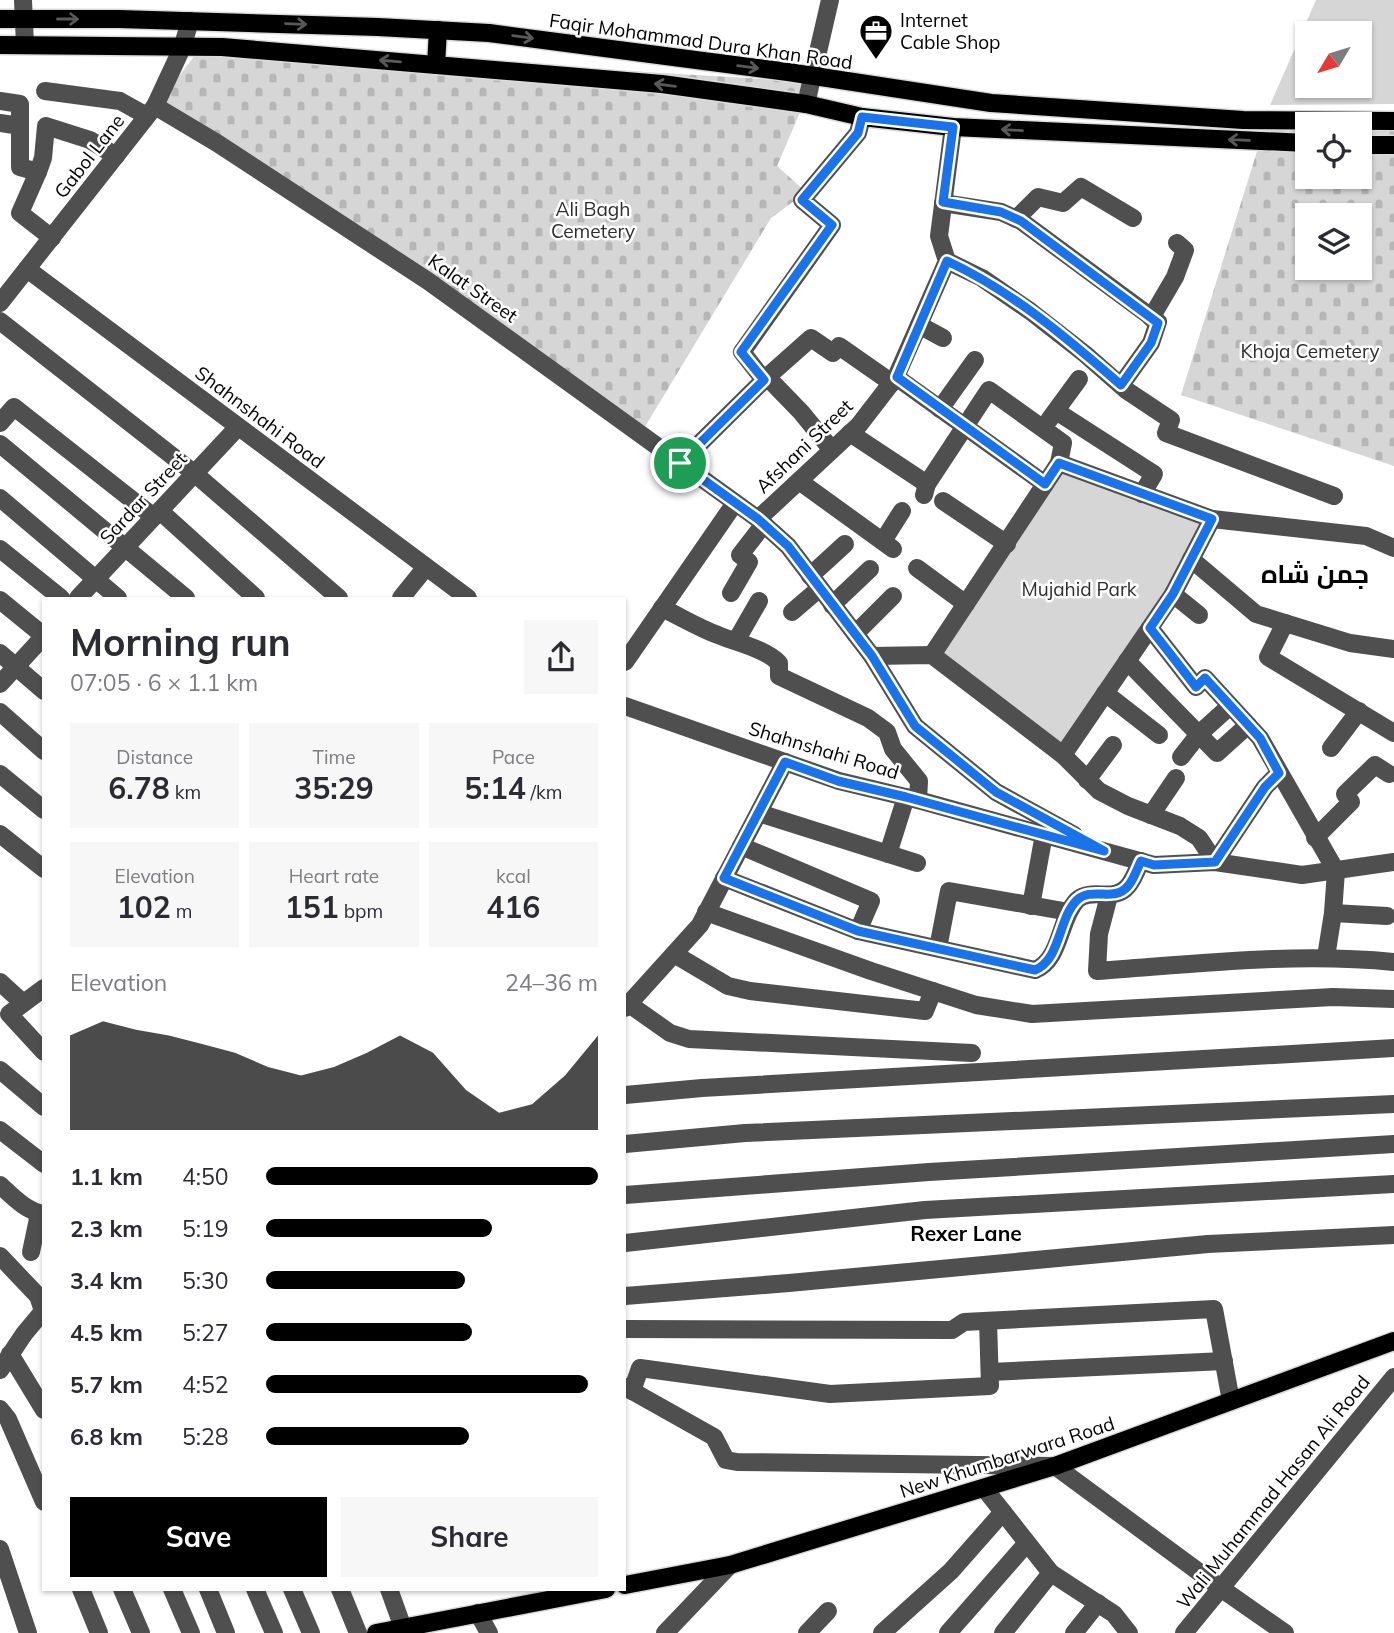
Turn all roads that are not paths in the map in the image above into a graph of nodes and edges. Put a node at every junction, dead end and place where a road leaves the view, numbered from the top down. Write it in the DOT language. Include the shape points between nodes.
graph roads {
  1 [pos="23,0"];
  2 [pos="830,0"];
  3 [pos="0,19"];
  4 [pos="24,19"];
  5 [pos="190,21"];
  6 [pos="438,30"];
  7 [pos="0,45"];
  8 [pos="25,45"];
  9 [pos="183,48"];
  10 [pos="436,65"];
  11 [pos="811,76"];
  12 [pos="45,90"];
  13 [pos="0,101"];
  14 [pos="806,104"];
  15 [pos="151,111"];
  16 [pos="862,117"];
  17 [pos="1394,121"];
  18 [pos="0,123"];
  19 [pos="20,126"];
  20 [pos="953,127"];
  21 [pos="1295,142"];
  22 [pos="1372,145"];
  23 [pos="1394,145"];
  24 [pos="116,156"];
  25 [pos="38,172"];
  26 [pos="943,202"];
  27 [pos="1133,218"];
  28 [pos="1016,219"];
  29 [pos="52,238"];
  30 [pos="1177,243"];
  31 [pos="947,261"];
  32 [pos="27,269"];
  33 [pos="0,303"];
  34 [pos="1151,318"];
  35 [pos="0,321"];
  36 [pos="919,325"];
  37 [pos="943,338"];
  38 [pos="975,360"];
  39 [pos="765,378"];
  40 [pos="1079,379"];
  41 [pos="894,380"];
  42 [pos="1121,385"];
  43 [pos="940,409"];
  44 [pos="1056,411"];
  45 [pos="0,423"];
  46 [pos="238,426"];
  47 [pos="966,427"];
  48 [pos="1043,429"];
  49 [pos="850,433"];
  50 [pos="0,444"];
  51 [pos="832,450"];
  52 [pos="680,463"];
  53 [pos="1059,463"];
  54 [pos="194,473"];
  55 [pos="799,481"];
  56 [pos="1045,484"];
  57 [pos="1142,494"];
  58 [pos="1334,496"];
  59 [pos="0,498"];
  60 [pos="943,501"];
  61 [pos="735,503"];
  62 [pos="902,511"];
  63 [pos="157,514"];
  64 [pos="1212,519"];
  65 [pos="761,522"];
  66 [pos="845,544"];
  67 [pos="1007,544"];
  68 [pos="127,547"];
  69 [pos="1394,548"];
  70 [pos="0,549"];
  71 [pos="1191,559"];
  72 [pos="426,567"];
  73 [pos="917,568"];
  74 [pos="870,569"];
  75 [pos="97,579"];
  76 [pos="815,582"];
  77 [pos="731,593"];
  78 [pos="1173,594"];
  79 [pos="893,596"];
  80 [pos="60,597"];
  81 [pos="79,597"];
  82 [pos="117,597"];
  83 [pos="185,597"];
  84 [pos="255,597"];
  85 [pos="338,597"];
  86 [pos="402,597"];
  87 [pos="467,597"];
  88 [pos="0,600"];
  89 [pos="759,601"];
  90 [pos="966,604"];
  91 [pos="832,605"];
  92 [pos="662,608"];
  93 [pos="792,612"];
  94 [pos="1199,615"];
  95 [pos="1285,623"];
  96 [pos="1150,628"];
  97 [pos="42,634"];
  98 [pos="855,634"];
  99 [pos="42,638"];
  100 [pos="736,641"];
  101 [pos="1394,649"];
  102 [pos="0,653"];
  103 [pos="932,654"];
  104 [pos="872,656"];
  105 [pos="626,661"];
  106 [pos="1127,661"];
  107 [pos="16,666"];
  108 [pos="0,684"];
  109 [pos="42,689"];
  110 [pos="1105,693"];
  111 [pos="626,706"];
  112 [pos="1230,706"];
  113 [pos="1359,711"];
  114 [pos="0,712"];
  115 [pos="1248,725"];
  116 [pos="1394,733"];
  117 [pos="1199,734"];
  118 [pos="1159,735"];
  119 [pos="1113,745"];
  120 [pos="1331,748"];
  121 [pos="42,749"];
  122 [pos="1063,755"];
  123 [pos="1181,757"];
  124 [pos="785,762"];
  125 [pos="1279,773"];
  126 [pos="1392,773"];
  127 [pos="0,774"];
  128 [pos="1176,778"];
  129 [pos="1087,779"];
  130 [pos="912,798"];
  131 [pos="42,808"];
  132 [pos="759,813"];
  133 [pos="1151,815"];
  134 [pos="0,834"];
  135 [pos="1044,834"];
  136 [pos="1315,838"];
  137 [pos="741,846"];
  138 [pos="1104,851"];
  139 [pos="888,854"];
  140 [pos="1141,861"];
  141 [pos="1215,862"];
  142 [pos="1394,862"];
  143 [pos="916,863"];
  144 [pos="42,867"];
  145 [pos="1336,871"];
  146 [pos="724,878"];
  147 [pos="1110,896"];
  148 [pos="1031,906"];
  149 [pos="706,912"];
  150 [pos="1069,912"];
  151 [pos="1333,913"];
  152 [pos="1387,916"];
  153 [pos="858,931"];
  154 [pos="938,948"];
  155 [pos="674,954"];
  156 [pos="1326,957"];
  157 [pos="1394,962"];
  158 [pos="0,982"];
  159 [pos="42,989"];
  160 [pos="933,991"];
  161 [pos="1394,999"];
  162 [pos="23,1003"];
  163 [pos="627,1006"];
  164 [pos="1394,1048"];
  165 [pos="42,1050"];
  166 [pos="972,1053"];
  167 [pos="0,1070"];
  168 [pos="626,1095"];
  169 [pos="1394,1104"];
  170 [pos="42,1105"];
  171 [pos="0,1130"];
  172 [pos="626,1144"];
  173 [pos="1394,1144"];
  174 [pos="42,1162"];
  175 [pos="1394,1184"];
  176 [pos="0,1185"];
  177 [pos="626,1195"];
  178 [pos="41,1214"];
  179 [pos="1394,1236"];
  180 [pos="626,1243"];
  181 [pos="31,1252"];
  182 [pos="0,1256"];
  183 [pos="626,1296"];
  184 [pos="41,1319"];
  185 [pos="988,1321"];
  186 [pos="626,1329"];
  187 [pos="1394,1341"];
  188 [pos="1224,1361"];
  189 [pos="5,1362"];
  190 [pos="990,1372"];
  191 [pos="1394,1377"];
  192 [pos="628,1389"];
  193 [pos="1231,1401"];
  194 [pos="42,1408"];
  195 [pos="0,1409"];
  196 [pos="1055,1466"];
  197 [pos="984,1488"];
  198 [pos="42,1497"];
  199 [pos="1003,1512"];
  200 [pos="1027,1543"];
  201 [pos="0,1549"];
  202 [pos="730,1565"];
  203 [pos="1051,1573"];
  204 [pos="626,1585"];
  205 [pos="1222,1589"];
  206 [pos="81,1591"];
  207 [pos="123,1591"];
  208 [pos="173,1591"];
  209 [pos="209,1591"];
  210 [pos="256,1591"];
  211 [pos="293,1591"];
  212 [pos="341,1591"];
  213 [pos="390,1591"];
  214 [pos="595,1591"];
  215 [pos="1098,1603"];
  216 [pos="828,1611"];
  217 [pos="478,1613"];
  218 [pos="392,1631"];
  219 [pos="1187,1632"];
  220 [pos="28,1633"];
  221 [pos="99,1633"];
  222 [pos="141,1633"];
  223 [pos="191,1633"];
  224 [pos="226,1633"];
  225 [pos="274,1633"];
  226 [pos="311,1633"];
  227 [pos="358,1633"];
  228 [pos="489,1633"];
  229 [pos="665,1633"];
  230 [pos="807,1633"];
  231 [pos="882,1633"];
  232 [pos="948,1633"];
  233 [pos="1003,1633"];
  234 [pos="1074,1633"];
  235 [pos="1129,1633"];
  236 [pos="1285,1633"];
  1 -- 4 [label="street"];
  2 -- 11 [label="street"];
  3 -- 4 [label="main road, Faqir Mohammad Dura Khan Road"];
  4 -- 5 [label="main road, Faqir Mohammad Dura Khan Road, one-way"];
  4 -- 8 [label="street"];
  5 -- 6 [label="main road, Faqir Mohammad Dura Khan Road, one-way"];
  5 -- 9 [label="street, Gabol Lane"];
  6 -- 10 [label="main road"];
  6 -- 11 [label="main road, Faqir Mohammad Dura Khan Road, one-way"];
  7 -- 8 [label="main road"];
  8 -- 9 [label="main road"];
  10 -- 9 [label="main road, one-way" via="222,47"];
  9 -- 15 [label="street, Gabol Lane"];
  14 -- 10 [label="main road, one-way" via="662,84"];
  11 -- 14 [label="street"];
  11 -- 17 [label="main road, Faqir Mohammad Dura Khan Road" via="1010,104 1243,120"];
  12 -- 15 [label="street, Kalat Street" via="120,101"];
  13 -- 19 [label="street" via="20,104"];
  14 -- 16 [label="main road"];
  15 -- 24 [label="street, Gabol Lane"];
  15 -- 52 [label="street, Kalat Street" via="217,143 428,281"];
  16 -- 20 [label="main road"];
  16 -- 39 [label="street" via="858,133 802,200 832,225 741,352"];
  18 -- 19 [label="street"];
  19 -- 25 [label="street" via="20,167"];
  21 -- 20 [label="main road, one-way"];
  20 -- 26 [label="street"];
  22 -- 23 [label="main road"];
  24 -- 25 [label="street" via="90,140 46,126"];
  24 -- 29 [label="street, Gabol Lane"];
  25 -- 29 [label="street" via="20,213"];
  26 -- 28 [label="street"];
  26 -- 31 [label="street" via="939,236"];
  27 -- 28 [label="street" via="1081,187 1063,203 1038,197"];
  28 -- 34 [label="street"];
  29 -- 32 [label="street, Gabol Lane"];
  30 -- 34 [label="street" via="1185,250 1175,278"];
  31 -- 36 [label="street, Afshani Street"];
  31 -- 42 [label="street" via="1031,311"];
  32 -- 33 [label="street, Gabol Lane"];
  32 -- 46 [label="street, Shahnshahi Road"];
  34 -- 42 [label="street" via="1158,323 1151,343"];
  35 -- 54 [label="street"];
  36 -- 37 [label="street"];
  36 -- 41 [label="street, Afshani Street"];
  38 -- 43 [label="street"];
  39 -- 41 [label="street" via="811,338 833,353 839,346"];
  39 -- 51 [label="street" via="802,412"];
  39 -- 52 [label="street"];
  40 -- 44 [label="street"];
  41 -- 43 [label="street"];
  41 -- 49 [label="street, Afshani Street"];
  42 -- 58 [label="street" via="1171,420 1166,433"];
  43 -- 47 [label="street"];
  44 -- 48 [label="street"];
  44 -- 57 [label="street" via="1154,474"];
  45 -- 63 [label="street" via="14,407"];
  46 -- 54 [label="street, Sardar Street"];
  46 -- 72 [label="street, Shahnshahi Road"];
  47 -- 48 [label="street" via="989,390"];
  47 -- 49 [label="street" via="926,490"];
  47 -- 56 [label="street"];
  48 -- 53 [label="street" via="1063,443"];
  49 -- 51 [label="street, Afshani Street"];
  50 -- 68 [label="street"];
  51 -- 55 [label="street, Afshani Street"];
  52 -- 61 [label="street, Kalat Street"];
  53 -- 56 [label="street"];
  53 -- 57 [label="street"];
  54 -- 63 [label="street, Sardar Street"];
  54 -- 85 [label="street"];
  55 -- 62 [label="street" via="888,545"];
  55 -- 65 [label="street, Afshani Street"];
  56 -- 67 [label="street"];
  57 -- 64 [label="street"];
  59 -- 75 [label="street"];
  60 -- 67 [label="street"];
  61 -- 65 [label="street, Kalat Street"];
  61 -- 92 [label="street, Afshani Street"];
  63 -- 68 [label="street, Sardar Street"];
  63 -- 84 [label="street"];
  64 -- 69 [label="street" via="1366,536"];
  64 -- 71 [label="street"];
  65 -- 76 [label="street, Kalat Street" via="788,546"];
  65 -- 77 [label="street, Afshani Street" via="740,555 749,562"];
  66 -- 76 [label="street"];
  67 -- 90 [label="street"];
  68 -- 75 [label="street, Sardar Street"];
  68 -- 83 [label="street"];
  70 -- 80 [label="street"];
  71 -- 78 [label="street"];
  71 -- 95 [label="street" via="1256,614"];
  72 -- 86 [label="street"];
  72 -- 87 [label="street, Shahnshahi Road"];
  73 -- 90 [label="street"];
  74 -- 91 [label="street"];
  75 -- 81 [label="street, Sardar Street"];
  75 -- 82 [label="street"];
  76 -- 91 [label="street, Kalat Street"];
  76 -- 93 [label="street"];
  78 -- 94 [label="street"];
  78 -- 96 [label="street"];
  79 -- 98 [label="street"];
  88 -- 97 [label="street"];
  89 -- 100 [label="street"];
  90 -- 103 [label="street"];
  91 -- 98 [label="street, Kalat Street"];
  92 -- 100 [label="street"];
  92 -- 105 [label="street, Afshani Street"];
  95 -- 101 [label="street" via="1350,643"];
  95 -- 113 [label="street" via="1268,657"];
  96 -- 106 [label="street"];
  96 -- 112 [label="street" via="1196,687 1205,678"];
  98 -- 104 [label="street, Kalat Street"];
  99 -- 107 [label="street"];
  100 -- 130 [label="street" via="774,658 779,676 868,718 887,732 893,749 919,781"];
  102 -- 107 [label="street"];
  103 -- 104 [label="street"];
  103 -- 122 [label="street"];
  104 -- 138 [label="street, Kalat Street" via="915,726 996,792"];
  106 -- 110 [label="street"];
  106 -- 117 [label="street"];
  107 -- 108 [label="street"];
  107 -- 109 [label="street"];
  110 -- 118 [label="street"];
  110 -- 122 [label="street"];
  111 -- 124 [label="street, Shahnshahi Road"];
  112 -- 115 [label="street"];
  112 -- 117 [label="street"];
  113 -- 116 [label="street"];
  113 -- 120 [label="street"];
  114 -- 121 [label="street"];
  115 -- 117 [label="street" via="1217,753"];
  115 -- 125 [label="street"];
  117 -- 123 [label="street"];
  119 -- 129 [label="street"];
  122 -- 129 [label="street"];
  124 -- 130 [label="street, Shahnshahi Road" via="838,781"];
  124 -- 132 [label="street"];
  125 -- 136 [label="street"];
  125 -- 141 [label="street"];
  126 -- 136 [label="street" via="1375,765 1345,794 1351,802"];
  127 -- 131 [label="street"];
  128 -- 133 [label="street"];
  129 -- 133 [label="street" via="1099,791"];
  130 -- 135 [label="street, Shahnshahi Road"];
  130 -- 139 [label="street"];
  132 -- 137 [label="street"];
  132 -- 139 [label="street"];
  133 -- 141 [label="street" via="1180,825 1199,838"];
  134 -- 144 [label="street"];
  135 -- 138 [label="street, Shahnshahi Road"];
  135 -- 148 [label="street"];
  136 -- 145 [label="street"];
  137 -- 146 [label="street"];
  137 -- 153 [label="street" via="871,901"];
  138 -- 140 [label="street"];
  139 -- 143 [label="street"];
  140 -- 141 [label="street" via="1154,865"];
  140 -- 147 [label="street" via="1128,887"];
  141 -- 145 [label="street" via="1302,875"];
  142 -- 145 [label="street"];
  145 -- 151 [label="street"];
  146 -- 149 [label="street"];
  146 -- 153 [label="street"];
  147 -- 150 [label="street" via="1083,896"];
  147 -- 156 [label="street" via="1099,934 1097,971"];
  148 -- 150 [label="street"];
  148 -- 154 [label="street" via="949,891"];
  149 -- 155 [label="street"];
  149 -- 160 [label="street"];
  150 -- 154 [label="street" via="1047,961 1035,970"];
  151 -- 152 [label="street"];
  151 -- 156 [label="street"];
  153 -- 154 [label="street"];
  155 -- 160 [label="street" via="727,986 750,991 925,1011"];
  155 -- 163 [label="street"];
  156 -- 157 [label="street"];
  158 -- 162 [label="street"];
  159 -- 162 [label="street"];
  160 -- 161 [label="street" via="976,1005 1032,1013 1333,997"];
  162 -- 165 [label="street" via="9,1014"];
  163 -- 166 [label="street" via="689,1040"];
  164 -- 168 [label="street"];
  167 -- 170 [label="street"];
  169 -- 172 [label="street" via="745,1133"];
  171 -- 174 [label="street"];
  173 -- 177 [label="street"];
  175 -- 180 [label="street" via="925,1210"];
  176 -- 178 [label="street"];
  178 -- 181 [label="street"];
  179 -- 183 [label="street" via="1208,1244"];
  182 -- 184 [label="street" via="38,1296"];
  184 -- 189 [label="street"];
  185 -- 186 [label="street" via="964,1322 952,1330 920,1331"];
  185 -- 188 [label="street" via="1214,1309"];
  185 -- 190 [label="street"];
  187 -- 193 [label="main road, New Khumbarwara Road"];
  188 -- 190 [label="street"];
  188 -- 193 [label="street"];
  189 -- 194 [label="street"];
  190 -- 192 [label="street" via="990,1386 830,1394 640,1368"];
  191 -- 205 [label="street, Wali Muhammad Hasan Ali Road"];
  192 -- 196 [label="street" via="715,1437 726,1460 737,1462"];
  193 -- 196 [label="main road, New Khumbarwara Road"];
  195 -- 198 [label="street"];
  196 -- 197 [label="main road, New Khumbarwara Road"];
  196 -- 205 [label="street"];
  197 -- 199 [label="street"];
  197 -- 202 [label="main road, New Khumbarwara Road"];
  199 -- 200 [label="street"];
  199 -- 231 [label="street" via="951,1571"];
  200 -- 203 [label="street"];
  200 -- 232 [label="street"];
  201 -- 220 [label="street"];
  202 -- 204 [label="main road, New Khumbarwara Road"];
  202 -- 229 [label="street"];
  203 -- 215 [label="street"];
  203 -- 233 [label="street"];
  205 -- 219 [label="street, Wali Muhammad Hasan Ali Road"];
  205 -- 236 [label="street"];
  206 -- 221 [label="street"];
  207 -- 222 [label="street"];
  208 -- 223 [label="street"];
  209 -- 224 [label="street"];
  210 -- 225 [label="street"];
  211 -- 226 [label="street"];
  212 -- 227 [label="street"];
  213 -- 218 [label="street"];
  214 -- 217 [label="main road"];
  215 -- 234 [label="street"];
  215 -- 235 [label="street"];
  216 -- 230 [label="street"];
  217 -- 218 [label="main road"];
  217 -- 228 [label="street"];
}
